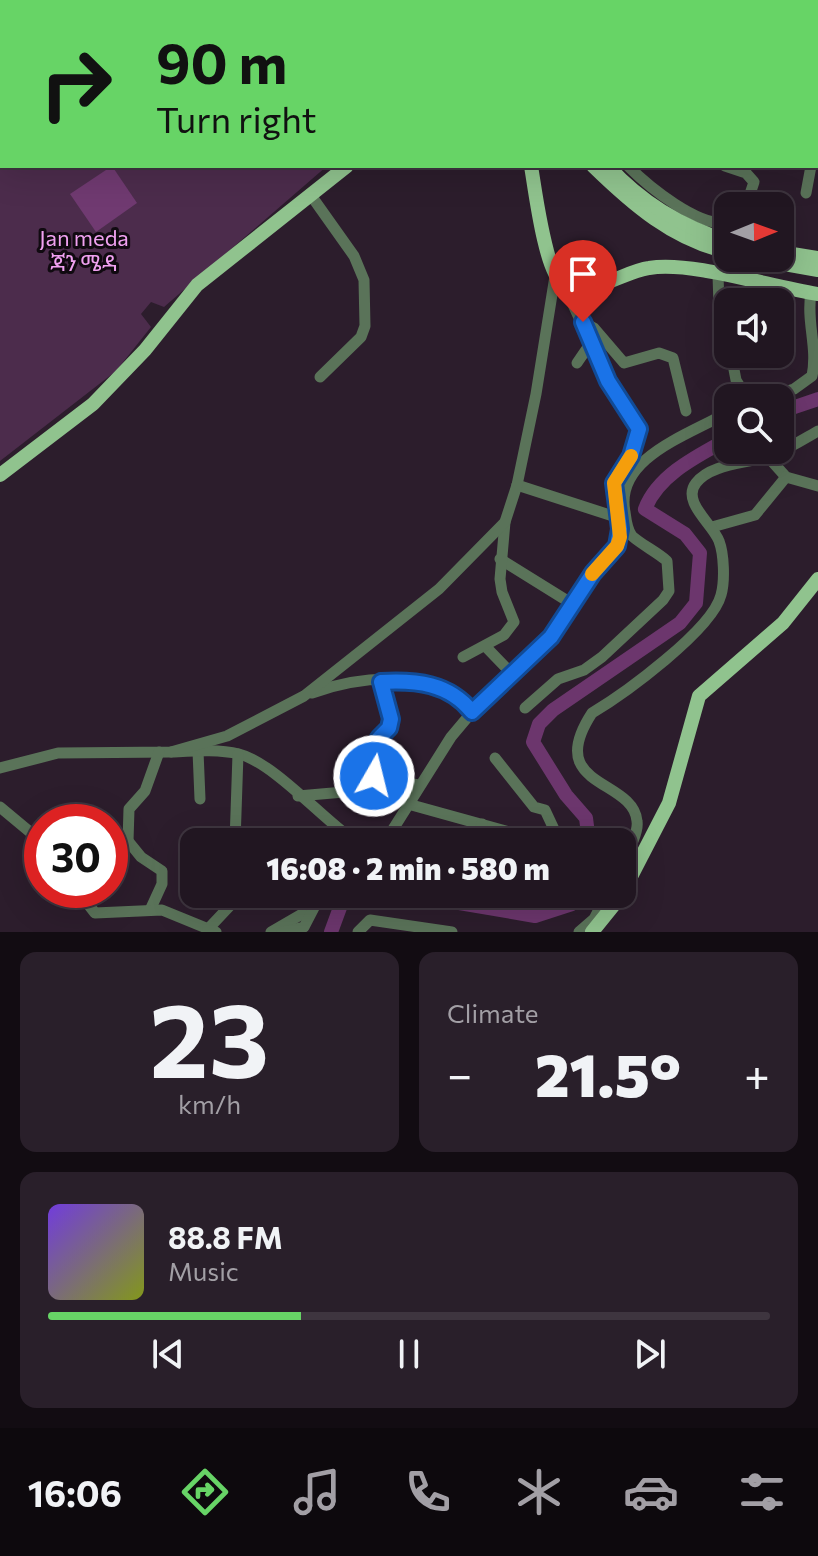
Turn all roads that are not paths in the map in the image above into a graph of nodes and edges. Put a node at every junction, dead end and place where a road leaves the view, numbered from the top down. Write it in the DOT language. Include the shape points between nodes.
graph roads {
  1 [pos="344,168"];
  2 [pos="531,168"];
  3 [pos="731,168"];
  4 [pos="811,168"];
  5 [pos="616,173"];
  6 [pos="751,192"];
  7 [pos="806,193"];
  8 [pos="310,194"];
  9 [pos="714,220"];
  10 [pos="714,235"];
  11 [pos="714,247"];
  12 [pos="794,254"];
  13 [pos="818,258"];
  14 [pos="794,266"];
  15 [pos="818,270"];
  16 [pos="718,275"];
  17 [pos="559,280"];
  18 [pos="718,288"];
  19 [pos="814,293"];
  20 [pos="583,322"];
  21 [pos="590,344"];
  22 [pos="577,363"];
  23 [pos="320,377"];
  24 [pos="794,389"];
  25 [pos="686,411"];
  26 [pos="714,419"];
  27 [pos="818,431"];
  28 [pos="774,464"];
  29 [pos="0,475"];
  30 [pos="786,477"];
  31 [pos="517,485"];
  32 [pos="818,486"];
  33 [pos="619,518"];
  34 [pos="505,522"];
  35 [pos="712,527"];
  36 [pos="500,559"];
  37 [pos="818,579"];
  38 [pos="574,605"];
  39 [pos="486,647"];
  40 [pos="463,657"];
  41 [pos="513,675"];
  42 [pos="381,682"];
  43 [pos="304,696"];
  44 [pos="525,708"];
  45 [pos="472,712"];
  46 [pos="198,751"];
  47 [pos="165,752"];
  48 [pos="238,754"];
  49 [pos="495,758"];
  50 [pos="0,768"];
  51 [pos="418,785"];
  52 [pos="344,792"];
  53 [pos="298,796"];
  54 [pos="200,799"];
  55 [pos="408,804"];
  56 [pos="0,807"];
  57 [pos="482,824"];
  58 [pos="24,827"];
  59 [pos="235,828"];
  60 [pos="336,828"];
  61 [pos="394,828"];
  62 [pos="480,828"];
  63 [pos="493,828"];
  64 [pos="553,828"];
  65 [pos="636,830"];
  66 [pos="128,841"];
  67 [pos="91,908"];
  68 [pos="151,908"];
  69 [pos="230,908"];
  70 [pos="307,908"];
  71 [pos="312,908"];
  72 [pos="600,908"];
  73 [pos="212,930"];
  74 [pos="271,932"];
  75 [pos="282,932"];
  76 [pos="358,932"];
  77 [pos="452,932"];
  78 [pos="579,932"];
  79 [pos="592,932"];
  1 -- 8 [label="main road"];
  2 -- 17 [label="main road"];
  3 -- 6 [label="street" via="754,182"];
  4 -- 7 [label="street"];
  5 -- 9 [label="street"];
  5 -- 10 [label="main road" via="666,214"];
  5 -- 11 [label="main road" via="628,201"];
  8 -- 23 [label="street" via="354,256 364,280 361,337"];
  8 -- 29 [label="main road" via="197,285 93,404"];
  12 -- 13 [label="main road"];
  14 -- 15 [label="main road"];
  16 -- 17 [label="main road" via="659,266 584,288"];
  16 -- 18 [label="street"];
  16 -- 19 [label="main road"];
  17 -- 20 [label="street"];
  17 -- 31 [label="street"];
  19 -- 24 [label="street" via="808,311 817,354 812,376"];
  20 -- 21 [label="street"];
  20 -- 25 [label="street" via="624,363 659,353 673,358"];
  21 -- 22 [label="street"];
  21 -- 33 [label="street" via="639,429 631,456 614,483"];
  26 -- 44 [label="street" via="658,449 627,487 624,506 631,535 667,561 669,591 602,657 558,679"];
  27 -- 35 [label="street" via="773,455 699,479 693,498"];
  28 -- 30 [label="street"];
  30 -- 32 [label="street"];
  30 -- 35 [label="street" via="755,515"];
  31 -- 33 [label="street"];
  31 -- 34 [label="street"];
  33 -- 38 [label="street" via="617,546"];
  34 -- 36 [label="street"];
  34 -- 43 [label="street" via="439,589"];
  35 -- 65 [label="street" via="722,549 721,595 714,611 689,639 592,713 581,730 580,761 588,777 628,799 637,817"];
  36 -- 38 [label="street"];
  36 -- 39 [label="street" via="502,592 514,622"];
  37 -- 79 [label="main road" via="783,623 699,696 669,803 621,896"];
  38 -- 41 [label="street"];
  39 -- 40 [label="street"];
  39 -- 41 [label="street"];
  41 -- 45 [label="street"];
  42 -- 43 [label="street" via="352,681"];
  42 -- 45 [label="street" via="435,685"];
  42 -- 51 [label="street" via="391,719 379,738 374,776"];
  43 -- 47 [label="street" via="227,736"];
  45 -- 51 [label="street"];
  46 -- 47 [label="street"];
  46 -- 48 [label="street"];
  46 -- 54 [label="street"];
  47 -- 50 [label="street" via="58,753"];
  47 -- 66 [label="street" via="129,809"];
  48 -- 53 [label="street" via="257,761"];
  48 -- 59 [label="street"];
  49 -- 64 [label="street" via="534,807 545,810"];
  51 -- 55 [label="street"];
  52 -- 53 [label="street"];
  53 -- 60 [label="street"];
  55 -- 57 [label="street"];
  55 -- 61 [label="street"];
  56 -- 58 [label="street"];
  57 -- 62 [label="street"];
  57 -- 63 [label="street"];
  66 -- 68 [label="street" via="162,871"];
  67 -- 68 [label="street" via="95,913"];
  68 -- 73 [label="street"];
  69 -- 73 [label="street"];
  70 -- 74 [label="street"];
  71 -- 75 [label="street" via="304,927"];
  72 -- 78 [label="street"];
  76 -- 77 [label="street" via="370,920"];
}
